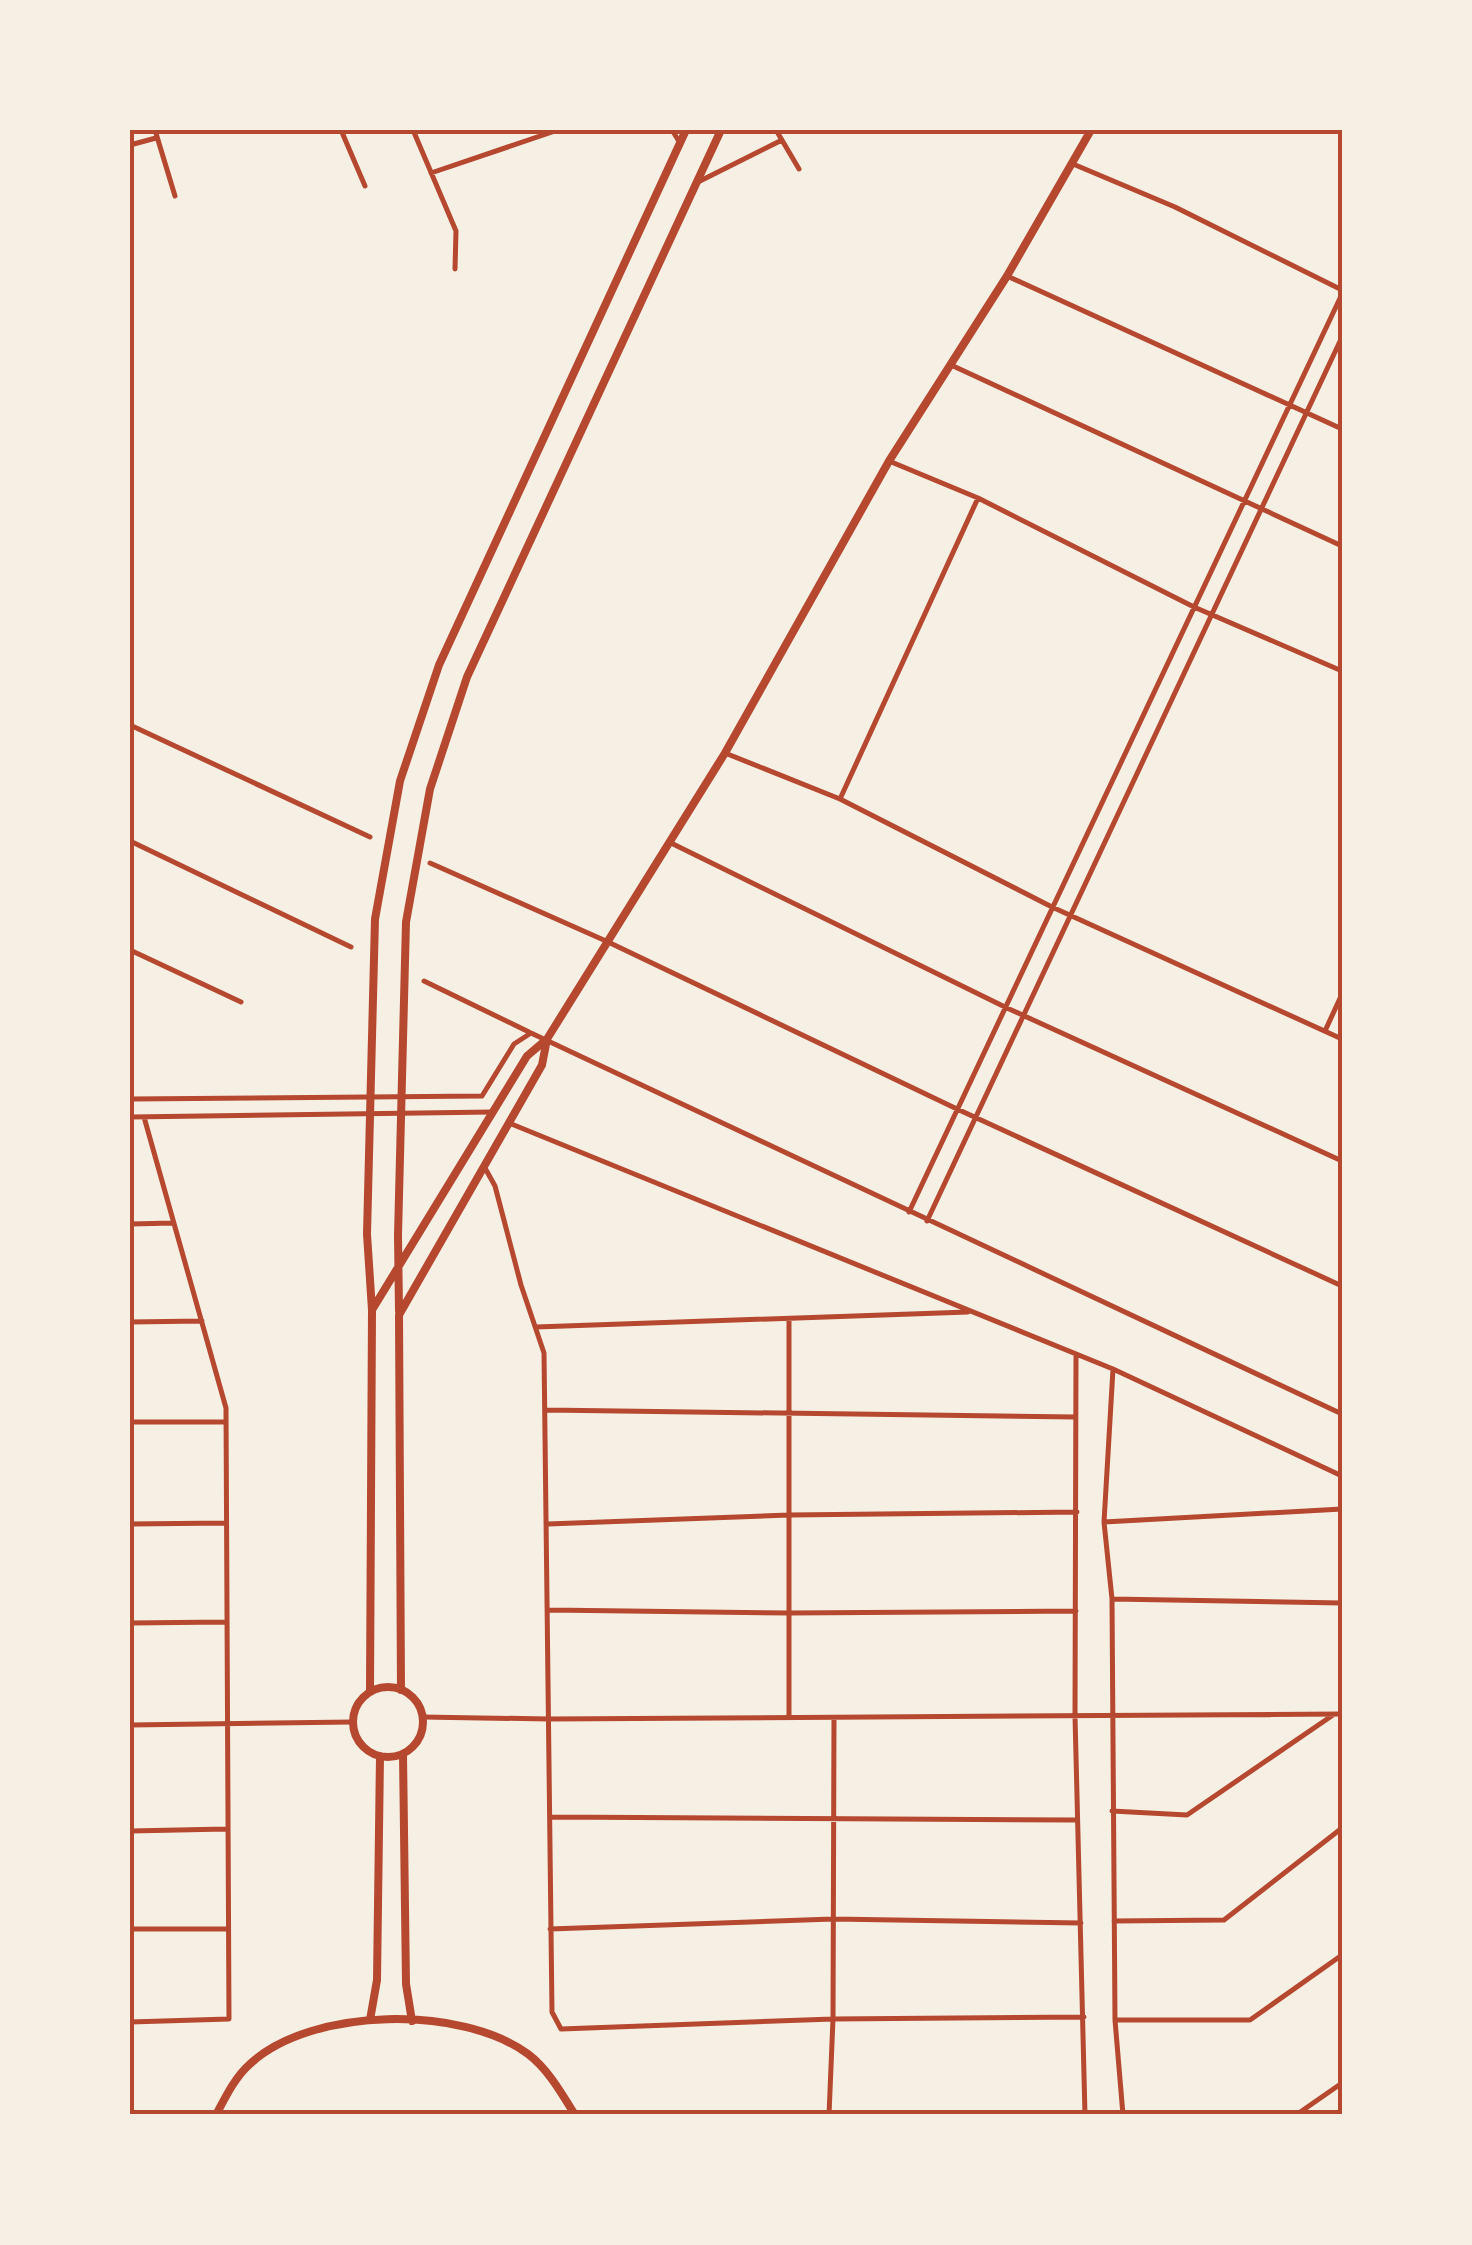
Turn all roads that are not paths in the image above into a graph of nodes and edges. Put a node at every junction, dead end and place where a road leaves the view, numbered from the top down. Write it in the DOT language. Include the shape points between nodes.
graph roads {
  1 [pos="341,130"];
  2 [pos="413,130"];
  3 [pos="558,130"];
  4 [pos="672,130"];
  5 [pos="686,130"];
  6 [pos="721,130"];
  7 [pos="776,130"];
  8 [pos="1092,130"];
  9 [pos="156,134"];
  10 [pos="782,140"];
  11 [pos="680,143"];
  12 [pos="130,145"];
  13 [pos="1071,163"];
  14 [pos="798,170"];
  15 [pos="431,172"];
  16 [pos="697,182"];
  17 [pos="365,186"];
  18 [pos="175,196"];
  19 [pos="454,269"];
  20 [pos="1008,276"];
  21 [pos="1342,292"];
  22 [pos="1342,337"];
  23 [pos="951,366"];
  24 [pos="1289,406"];
  25 [pos="1306,414"];
  26 [pos="1342,430"];
  27 [pos="889,461"];
  28 [pos="978,498"];
  29 [pos="1244,500"];
  30 [pos="1262,508"];
  31 [pos="1342,546"];
  32 [pos="1194,607"];
  33 [pos="1212,614"];
  34 [pos="1342,671"];
  35 [pos="130,725"];
  36 [pos="724,753"];
  37 [pos="840,800"];
  38 [pos="370,837"];
  39 [pos="130,841"];
  40 [pos="668,842"];
  41 [pos="430,863"];
  42 [pos="1052,907"];
  43 [pos="1070,915"];
  44 [pos="606,940"];
  45 [pos="352,947"];
  46 [pos="130,950"];
  47 [pos="424,982"];
  48 [pos="1342,994"];
  49 [pos="241,1002"];
  50 [pos="1007,1008"];
  51 [pos="1023,1016"];
  52 [pos="1325,1031"];
  53 [pos="531,1033"];
  54 [pos="548,1039"];
  55 [pos="1342,1039"];
  56 [pos="370,1097"];
  57 [pos="401,1097"];
  58 [pos="130,1100"];
  59 [pos="956,1108"];
  60 [pos="493,1112"];
  61 [pos="401,1113"];
  62 [pos="370,1114"];
  63 [pos="144,1117"];
  64 [pos="975,1117"];
  65 [pos="130,1118"];
  66 [pos="509,1122"];
  67 [pos="1342,1161"];
  68 [pos="484,1166"];
  69 [pos="909,1212"];
  70 [pos="927,1221"];
  71 [pos="174,1223"];
  72 [pos="130,1224"];
  73 [pos="398,1268"];
  74 [pos="1342,1286"];
  75 [pos="372,1310"];
  76 [pos="974,1312"];
  77 [pos="399,1315"];
  78 [pos="789,1318"];
  79 [pos="130,1322"];
  80 [pos="202,1322"];
  81 [pos="536,1327"];
  82 [pos="1076,1354"];
  83 [pos="1113,1369"];
  84 [pos="546,1410"];
  85 [pos="789,1414"];
  86 [pos="1342,1414"];
  87 [pos="1076,1417"];
  88 [pos="130,1422"];
  89 [pos="226,1422"];
  90 [pos="1342,1476"];
  91 [pos="1342,1509"];
  92 [pos="1077,1512"];
  93 [pos="789,1516"];
  94 [pos="226,1522"];
  95 [pos="1104,1522"];
  96 [pos="130,1524"];
  97 [pos="548,1524"];
  98 [pos="1112,1600"];
  99 [pos="1342,1603"];
  100 [pos="548,1610"];
  101 [pos="1077,1611"];
  102 [pos="789,1613"];
  103 [pos="225,1622"];
  104 [pos="130,1623"];
  105 [pos="400,1690"];
  106 [pos="370,1692"];
  107 [pos="1334,1714"];
  108 [pos="1342,1714"];
  109 [pos="1111,1715"];
  110 [pos="422,1716"];
  111 [pos="789,1716"];
  112 [pos="1075,1716"];
  113 [pos="834,1717"];
  114 [pos="549,1719"];
  115 [pos="352,1722"];
  116 [pos="225,1724"];
  117 [pos="130,1726"];
  118 [pos="403,1754"];
  119 [pos="380,1756"];
  120 [pos="1112,1811"];
  121 [pos="551,1818"];
  122 [pos="832,1820"];
  123 [pos="1078,1820"];
  124 [pos="1342,1828"];
  125 [pos="226,1830"];
  126 [pos="130,1831"];
  127 [pos="833,1919"];
  128 [pos="1114,1921"];
  129 [pos="1081,1923"];
  130 [pos="228,1929"];
  131 [pos="550,1929"];
  132 [pos="130,1930"];
  133 [pos="1342,1954"];
  134 [pos="1084,2017"];
  135 [pos="834,2019"];
  136 [pos="370,2020"];
  137 [pos="1115,2020"];
  138 [pos="412,2021"];
  139 [pos="130,2022"];
  140 [pos="1342,2083"];
  141 [pos="216,2115"];
  142 [pos="575,2115"];
  143 [pos="829,2115"];
  144 [pos="1085,2115"];
  145 [pos="1123,2115"];
  146 [pos="1296,2115"];
  1 -- 17 [label="street"];
  2 -- 15 [label="street"];
  3 -- 15 [label="street"];
  4 -- 11 [label="street"];
  5 -- 11 [label="street"];
  6 -- 16 [label="street"];
  7 -- 10 [label="street"];
  8 -- 13 [label="street"];
  9 -- 12 [label="street"];
  9 -- 18 [label="street"];
  10 -- 14 [label="street"];
  10 -- 16 [label="street"];
  11 -- 56 [label="street" via="439,666 400,781 375,919"];
  13 -- 20 [label="street"];
  13 -- 21 [label="street"];
  15 -- 19 [label="street" via="456,232"];
  16 -- 57 [label="street" via="468,677 430,789 406,922"];
  20 -- 23 [label="street"];
  20 -- 24 [label="street"];
  21 -- 24 [label="street"];
  22 -- 25 [label="street"];
  23 -- 27 [label="street"];
  23 -- 29 [label="street"];
  24 -- 25 [label="street"];
  24 -- 29 [label="street"];
  25 -- 26 [label="street"];
  25 -- 30 [label="street"];
  27 -- 28 [label="street"];
  27 -- 36 [label="street"];
  28 -- 32 [label="street"];
  28 -- 37 [label="street"];
  29 -- 30 [label="street"];
  29 -- 32 [label="street"];
  30 -- 31 [label="street"];
  30 -- 33 [label="street"];
  32 -- 33 [label="street"];
  32 -- 42 [label="street"];
  33 -- 34 [label="street"];
  33 -- 43 [label="street"];
  35 -- 38 [label="street"];
  36 -- 37 [label="street"];
  36 -- 40 [label="street"];
  37 -- 42 [label="street"];
  39 -- 45 [label="street"];
  40 -- 44 [label="street"];
  40 -- 50 [label="street"];
  41 -- 44 [label="street"];
  42 -- 43 [label="street"];
  42 -- 50 [label="street"];
  43 -- 51 [label="street"];
  43 -- 52 [label="street"];
  44 -- 54 [label="street"];
  44 -- 59 [label="street"];
  46 -- 49 [label="street"];
  47 -- 53 [label="street"];
  48 -- 52 [label="street"];
  50 -- 51 [label="street"];
  50 -- 59 [label="street"];
  51 -- 64 [label="street"];
  51 -- 67 [label="street"];
  52 -- 55 [label="street"];
  53 -- 54 [label="street"];
  53 -- 57 [label="street" via="514,1044 482,1096"];
  54 -- 60 [label="street" via="527,1056"];
  54 -- 66 [label="street" via="542,1065"];
  54 -- 69 [label="street"];
  56 -- 57 [label="street"];
  56 -- 58 [label="street"];
  56 -- 62 [label="street"];
  57 -- 61 [label="street"];
  59 -- 64 [label="street"];
  59 -- 69 [label="street"];
  60 -- 61 [label="street"];
  60 -- 73 [label="street"];
  61 -- 62 [label="street"];
  61 -- 73 [label="street"];
  62 -- 63 [label="street"];
  62 -- 75 [label="street" via="366,1234"];
  63 -- 65 [label="street"];
  63 -- 71 [label="street"];
  64 -- 70 [label="street"];
  64 -- 74 [label="street"];
  66 -- 68 [label="street"];
  66 -- 76 [label="street"];
  68 -- 77 [label="street"];
  68 -- 81 [label="street"];
  69 -- 70 [label="street"];
  70 -- 86 [label="street"];
  71 -- 72 [label="street"];
  71 -- 80 [label="street"];
  73 -- 75 [label="street"];
  73 -- 77 [label="street"];
  75 -- 106 [label="street"];
  76 -- 78 [label="street"];
  76 -- 82 [label="street"];
  77 -- 105 [label="street"];
  78 -- 81 [label="street"];
  78 -- 85 [label="street"];
  79 -- 80 [label="street"];
  80 -- 89 [label="street"];
  81 -- 84 [label="street"];
  82 -- 83 [label="street"];
  82 -- 87 [label="street"];
  83 -- 90 [label="street"];
  83 -- 95 [label="street"];
  84 -- 85 [label="street"];
  84 -- 97 [label="street"];
  85 -- 87 [label="street"];
  85 -- 93 [label="street"];
  87 -- 92 [label="street"];
  88 -- 89 [label="street"];
  89 -- 94 [label="street"];
  91 -- 95 [label="street"];
  92 -- 93 [label="street"];
  92 -- 101 [label="street"];
  93 -- 97 [label="street"];
  93 -- 102 [label="street"];
  94 -- 96 [label="street"];
  94 -- 103 [label="street"];
  95 -- 98 [label="street"];
  97 -- 100 [label="street"];
  98 -- 99 [label="street"];
  98 -- 109 [label="street"];
  100 -- 102 [label="street"];
  100 -- 114 [label="street"];
  101 -- 102 [label="street"];
  101 -- 112 [label="street"];
  102 -- 111 [label="street"];
  103 -- 104 [label="street"];
  103 -- 116 [label="street"];
  105 -- 106 [label="street"];
  105 -- 110 [label="street"];
  106 -- 115 [label="street"];
  107 -- 108 [label="street"];
  107 -- 109 [label="street"];
  107 -- 120 [label="street" via="1186,1814"];
  109 -- 112 [label="street"];
  109 -- 120 [label="street"];
  110 -- 114 [label="street"];
  110 -- 118 [label="street" via="419,1738"];
  111 -- 113 [label="street"];
  111 -- 114 [label="street"];
  112 -- 113 [label="street"];
  112 -- 123 [label="street"];
  113 -- 122 [label="street"];
  114 -- 121 [label="street"];
  115 -- 116 [label="street"];
  115 -- 119 [label="street" via="360,1744"];
  116 -- 117 [label="street"];
  116 -- 125 [label="street"];
  118 -- 119 [label="street"];
  118 -- 138 [label="street"];
  119 -- 136 [label="street"];
  120 -- 128 [label="street"];
  121 -- 122 [label="street"];
  121 -- 131 [label="street"];
  122 -- 123 [label="street"];
  122 -- 127 [label="street"];
  123 -- 129 [label="street"];
  124 -- 128 [label="street" via="1224,1920"];
  125 -- 126 [label="street"];
  125 -- 130 [label="street"];
  127 -- 129 [label="street"];
  127 -- 131 [label="street"];
  127 -- 135 [label="street"];
  128 -- 137 [label="street"];
  129 -- 134 [label="street"];
  130 -- 132 [label="street"];
  130 -- 139 [label="street" via="228,2019"];
  131 -- 135 [label="street" via="552,2012 562,2029"];
  133 -- 137 [label="street" via="1250,2020"];
  134 -- 135 [label="street"];
  134 -- 144 [label="street"];
  135 -- 143 [label="street"];
  136 -- 138 [label="street"];
  136 -- 141 [label="street" via="320,2028 275,2046 249,2064"];
  137 -- 145 [label="street"];
  138 -- 142 [label="street" via="494,2035 529,2055"];
  140 -- 146 [label="street"];
}
